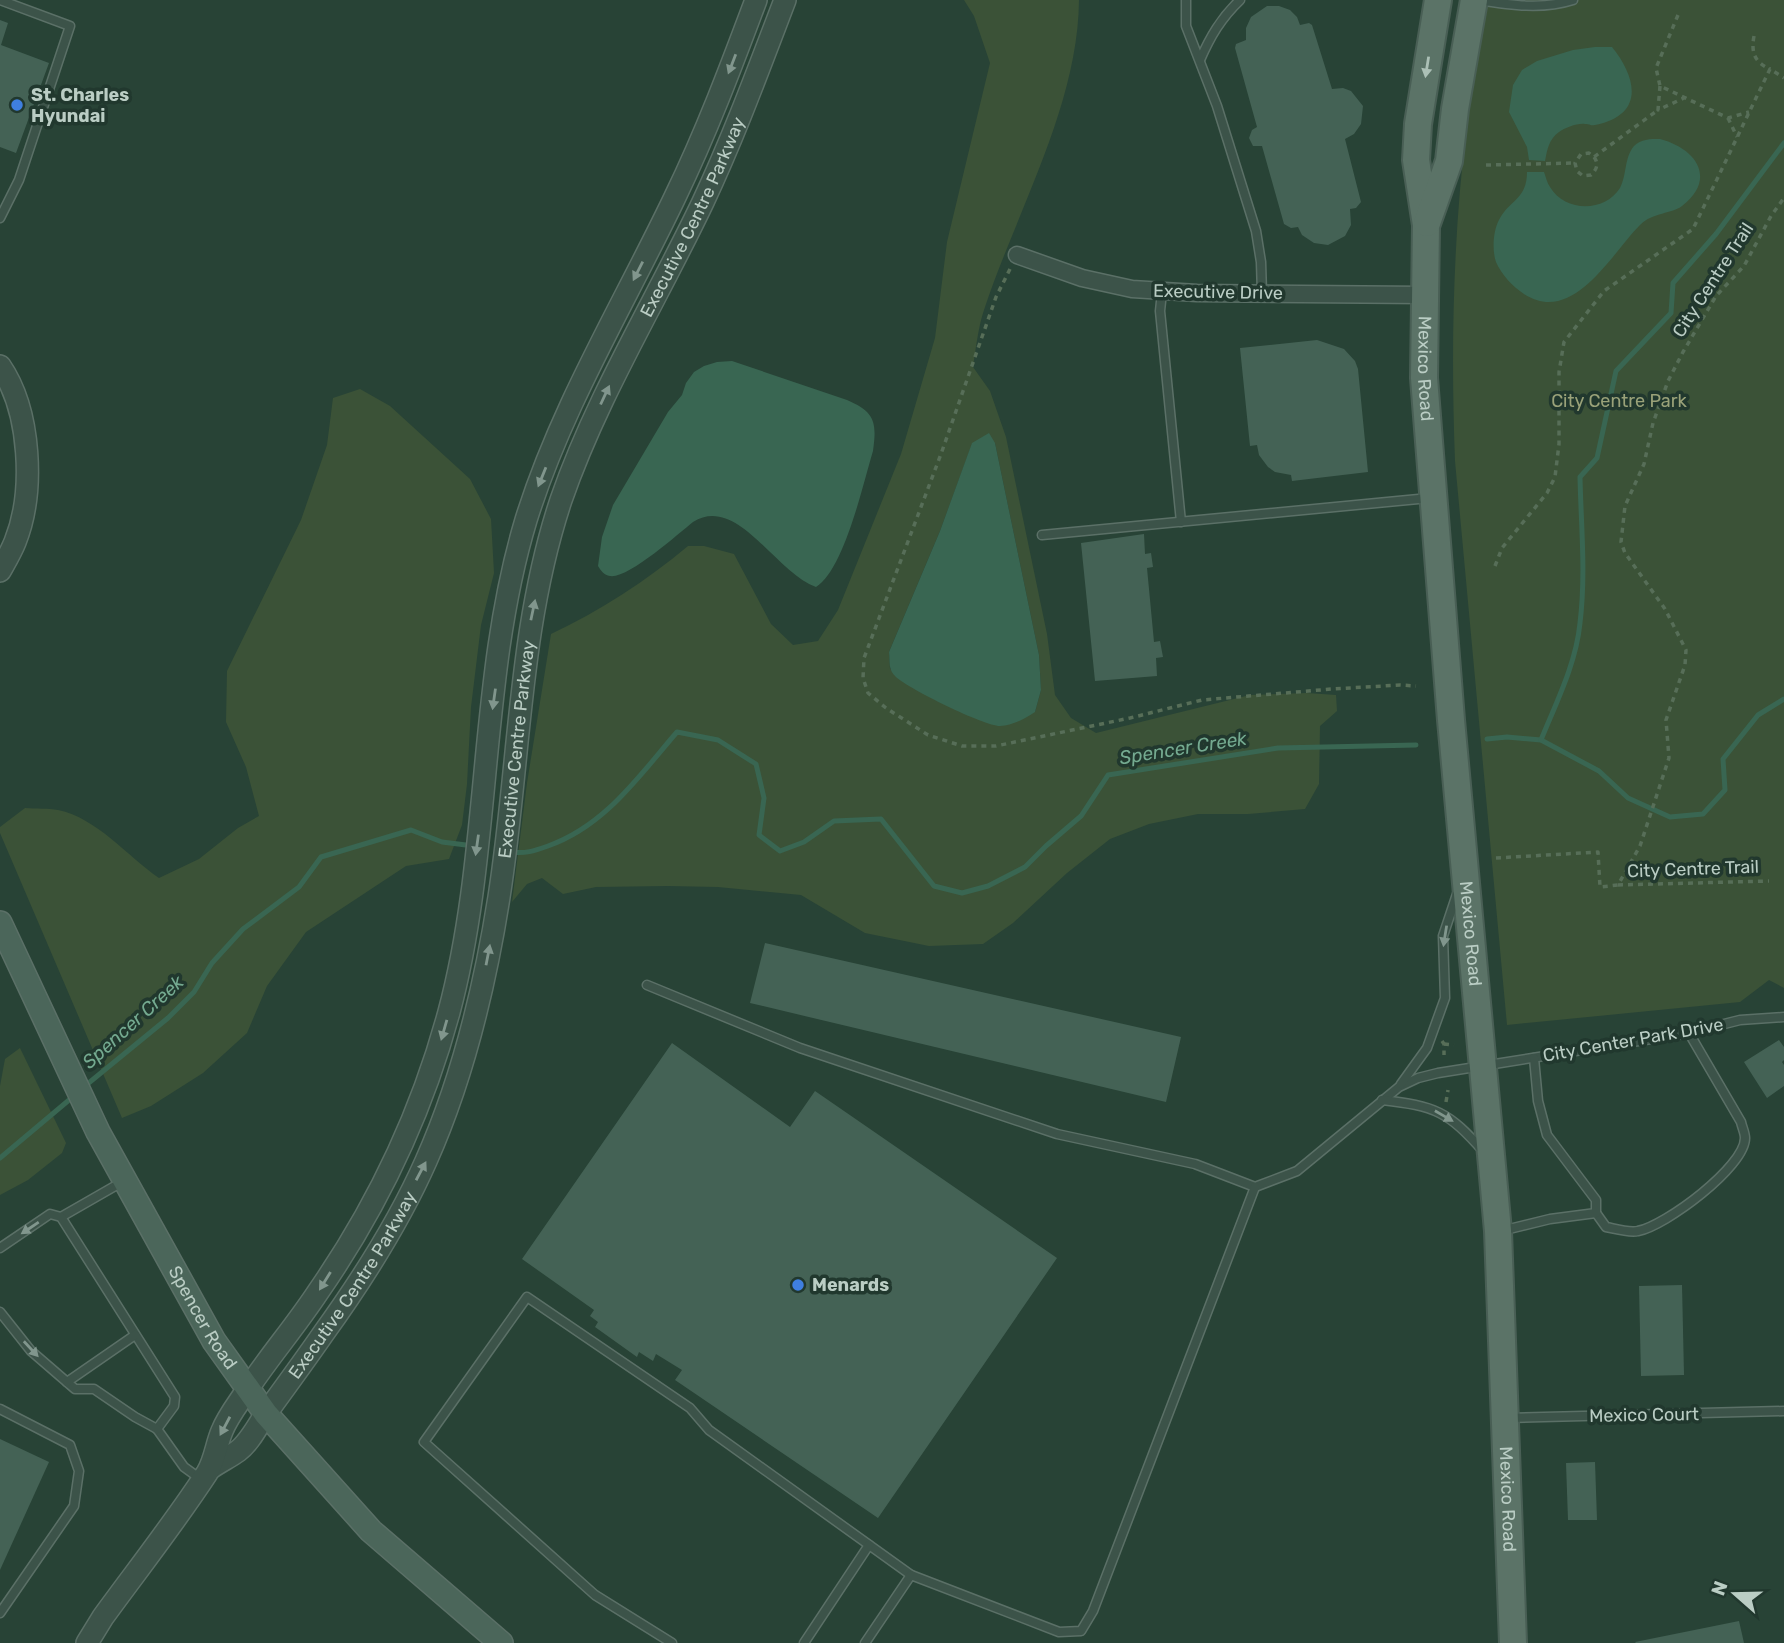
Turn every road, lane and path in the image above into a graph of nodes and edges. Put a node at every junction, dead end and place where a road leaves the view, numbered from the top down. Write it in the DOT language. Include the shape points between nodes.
graph roads {
  1 [pos="0,0"];
  2 [pos="756,0"];
  3 [pos="785,0"];
  4 [pos="1186,0"];
  5 [pos="1240,0"];
  6 [pos="1438,0"];
  7 [pos="1477,0"];
  8 [pos="1573,0"];
  9 [pos="1678,15"];
  10 [pos="1754,36"];
  11 [pos="1199,60"];
  12 [pos="1770,69"];
  13 [pos="1784,78"];
  14 [pos="1660,86"];
  15 [pos="1684,98"];
  16 [pos="1658,110"];
  17 [pos="1749,113"];
  18 [pos="1728,118"];
  19 [pos="1737,137"];
  20 [pos="1594,157"];
  21 [pos="1575,163"];
  22 [pos="1486,165"];
  23 [pos="1784,198"];
  24 [pos="0,218"];
  25 [pos="1426,225"];
  26 [pos="1017,255"];
  27 [pos="1162,292"];
  28 [pos="1262,294"];
  29 [pos="1425,295"];
  30 [pos="0,366"];
  31 [pos="1433,498"];
  32 [pos="1181,522"];
  33 [pos="1041,535"];
  34 [pos="1495,566"];
  35 [pos="0,571"];
  36 [pos="1416,686"];
  37 [pos="1496,858"];
  38 [pos="1465,871"];
  39 [pos="1769,881"];
  40 [pos="1618,885"];
  41 [pos="0,923"];
  42 [pos="647,985"];
  43 [pos="1784,1017"];
  44 [pos="1689,1033"];
  45 [pos="1440,1039"];
  46 [pos="1444,1044"];
  47 [pos="1454,1045"];
  48 [pos="1444,1055"];
  49 [pos="1534,1058"];
  50 [pos="1483,1066"];
  51 [pos="1399,1087"];
  52 [pos="1448,1090"];
  53 [pos="1382,1100"];
  54 [pos="1445,1108"];
  55 [pos="1491,1161"];
  56 [pos="125,1181"];
  57 [pos="1255,1187"];
  58 [pos="1596,1213"];
  59 [pos="61,1217"];
  60 [pos="1498,1231"];
  61 [pos="0,1248"];
  62 [pos="0,1311"];
  63 [pos="135,1335"];
  64 [pos="67,1382"];
  65 [pos="248,1389"];
  66 [pos="0,1409"];
  67 [pos="1784,1412"];
  68 [pos="266,1414"];
  69 [pos="1504,1418"];
  70 [pos="157,1429"];
  71 [pos="206,1474"];
  72 [pos="869,1545"];
  73 [pos="911,1576"];
  74 [pos="0,1613"];
  75 [pos="87,1643"];
  76 [pos="500,1643"];
  77 [pos="672,1643"];
  78 [pos="804,1643"];
  79 [pos="864,1643"];
  80 [pos="1513,1643"];
  1 -- 24 [label="lane" via="70,26 19,180"];
  2 -- 65 [label="street, Executive Centre Parkway, one-way" via="697,151 538,484 503,626 462,951 431,1074 387,1177 320,1290"];
  68 -- 3 [label="street, Executive Centre Parkway, one-way" via="374,1258 426,1161 450,1099 487,964 531,620 562,496 604,398 715,176"];
  4 -- 11 [label="lane" via="1186,26"];
  5 -- 11 [label="lane" via="1211,35"];
  6 -- 25 [label="main road, Mexico Road, one-way" via="1416,160"];
  7 -- 8 [label="lane" via="1530,6"];
  7 -- 25 [label="main road, Mexico Road" via="1449,161"];
  9 -- 14 [label="path" via="1656,68"];
  10 -- 12 [label="path" via="1755,57"];
  11 -- 28 [label="lane" via="1256,231"];
  12 -- 13 [label="path"];
  12 -- 17 [label="path"];
  14 -- 15 [label="path"];
  14 -- 16 [label="path"];
  15 -- 16 [label="path"];
  15 -- 18 [label="path"];
  16 -- 20 [label="path"];
  17 -- 18 [label="path"];
  17 -- 19 [label="path"];
  18 -- 19 [label="path"];
  19 -- 34 [label="path" via="1693,229 1604,291 1564,342 1555,477 1502,548"];
  20 -- 21 [label="path" via="1581,154"];
  20 -- 21 [label="path" via="1597,170 1591,175 1583,176"];
  21 -- 22 [label="path"];
  23 -- 40 [label="path, City Centre Trail" via="1744,266 1716,296 1683,352 1664,392 1644,464 1625,506 1621,542 1625,553 1665,609 1686,650 1666,720 1669,758 1640,846"];
  25 -- 29 [label="main road, Mexico Road"];
  26 -- 27 [label="street, Executive Drive" via="1082,278"];
  26 -- 36 [label="path" via="996,297 864,658 868,693 928,735 962,746 996,746 1202,700"];
  27 -- 28 [label="street, Executive Drive"];
  27 -- 32 [label="lane" via="1160,312"];
  28 -- 29 [label="street, Executive Drive"];
  29 -- 31 [label="main road, Mexico Road" via="1424,378"];
  30 -- 35 [label="street" via="16,400 28,475 16,541"];
  31 -- 32 [label="lane"];
  31 -- 38 [label="main road, Mexico Road"];
  32 -- 33 [label="lane"];
  37 -- 40 [label="path, City Centre Trail" via="1598,852 1600,887"];
  38 -- 50 [label="main road, Mexico Road"];
  38 -- 51 [label="lane, one-way" via="1443,936 1445,998 1427,1048"];
  39 -- 40 [label="path, City Centre Trail"];
  41 -- 56 [label="main road, Spencer Road"];
  42 -- 57 [label="lane" via="800,1048 1044,1129 1195,1164"];
  43 -- 44 [label="lane, City Center Park Drive" via="1740,1020"];
  44 -- 49 [label="lane, City Center Park Drive"];
  44 -- 58 [label="lane" via="1741,1122 1745,1139 1740,1153 1693,1201 1658,1224 1636,1232 1606,1227"];
  45 -- 46 [label="path"];
  46 -- 47 [label="path"];
  46 -- 48 [label="path"];
  49 -- 50 [label="lane, City Center Park Drive"];
  49 -- 58 [label="lane" via="1547,1135 1596,1200"];
  50 -- 51 [label="lane, City Center Park Drive" via="1418,1078"];
  50 -- 55 [label="main road, Mexico Road"];
  51 -- 53 [label="lane"];
  52 -- 54 [label="path"];
  53 -- 55 [label="lane, one-way" via="1446,1114"];
  53 -- 57 [label="lane" via="1297,1171"];
  55 -- 60 [label="main road, Mexico Road"];
  56 -- 59 [label="lane"];
  56 -- 65 [label="main road, Spencer Road" via="214,1340"];
  57 -- 73 [label="lane" via="1093,1611 1081,1630 1059,1632"];
  58 -- 60 [label="lane"];
  59 -- 61 [label="lane, one-way" via="50,1214"];
  59 -- 63 [label="lane"];
  60 -- 69 [label="main road, Mexico Road"];
  62 -- 64 [label="lane, one-way" via="31,1351"];
  63 -- 64 [label="lane"];
  63 -- 70 [label="lane" via="175,1397 174,1406"];
  64 -- 70 [label="lane" via="75,1389 94,1389"];
  65 -- 68 [label="main road, Spencer Road"];
  65 -- 71 [label="street, Executive Centre Parkway, one-way" via="222,1430"];
  66 -- 74 [label="lane" via="70,1445 79,1471 74,1506"];
  67 -- 69 [label="lane, Mexico Court"];
  68 -- 71 [label="street, Executive Centre Parkway" via="241,1449"];
  68 -- 76 [label="main road, Spencer Road" via="371,1531"];
  69 -- 80 [label="main road, Mexico Road"];
  70 -- 71 [label="lane" via="184,1467"];
  71 -- 75 [label="street, Executive Centre Parkway"];
  72 -- 73 [label="lane"];
  72 -- 77 [label="lane" via="709,1430 690,1408 527,1297 424,1442 595,1595"];
  72 -- 78 [label="lane"];
  73 -- 79 [label="lane"];
}
